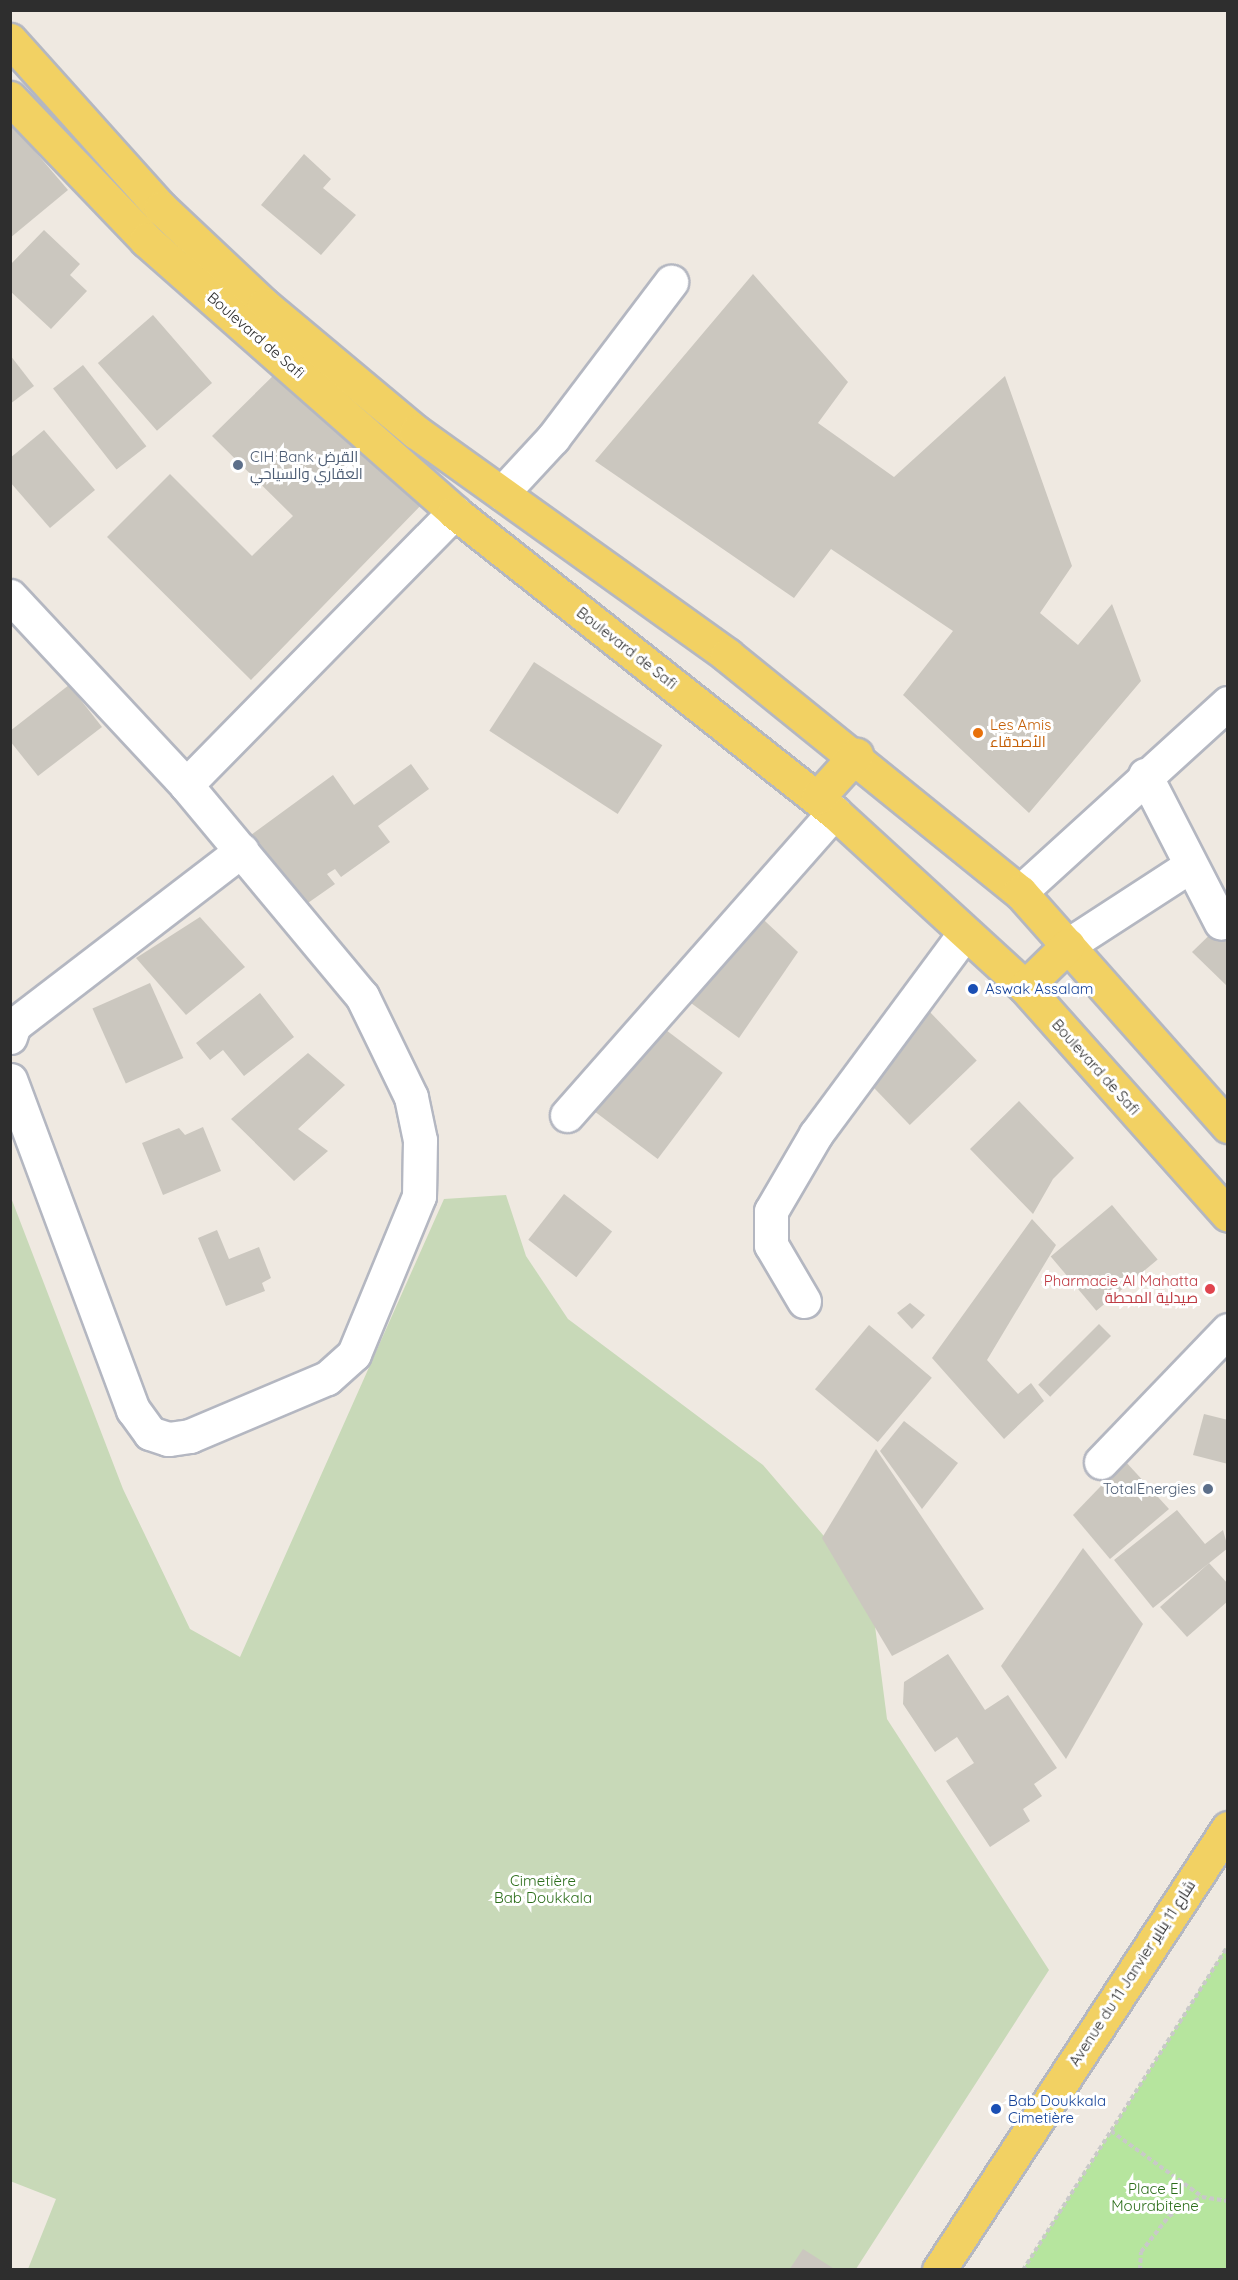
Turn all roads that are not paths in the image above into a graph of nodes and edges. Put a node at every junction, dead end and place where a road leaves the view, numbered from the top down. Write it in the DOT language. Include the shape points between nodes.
graph roads {
  1 [pos="10,39"];
  2 [pos="53,88"];
  3 [pos="13,101"];
  4 [pos="671,282"];
  5 [pos="416,432"];
  6 [pos="390,451"];
  7 [pos="502,493"];
  8 [pos="454,512"];
  9 [pos="10,596"];
  10 [pos="1227,703"];
  11 [pos="856,755"];
  12 [pos="1145,776"];
  13 [pos="186,785"];
  14 [pos="826,805"];
  15 [pos="242,850"];
  16 [pos="1188,867"];
  17 [pos="1020,892"];
  18 [pos="1221,923"];
  19 [pos="965,933"];
  20 [pos="1068,945"];
  21 [pos="1025,987"];
  22 [pos="10,1037"];
  23 [pos="10,1080"];
  24 [pos="567,1115"];
  25 [pos="1226,1122"];
  26 [pos="1227,1215"];
  27 [pos="804,1301"];
  28 [pos="1227,1330"];
  29 [pos="1101,1462"];
  30 [pos="1227,1828"];
  31 [pos="939,2270"];
  1 -- 2 [label="main road, Boulevard de Safi"];
  2 -- 3 [label="main road"];
  2 -- 5 [label="main road, Boulevard de Safi" via="160,208 264,305"];
  3 -- 6 [label="main road, Boulevard de Safi" via="146,240"];
  4 -- 7 [label="street" via="553,438"];
  5 -- 6 [label="main road"];
  5 -- 7 [label="main road, Boulevard de Safi"];
  6 -- 8 [label="main road, Boulevard de Safi"];
  7 -- 11 [label="main road, Boulevard de Safi"];
  8 -- 13 [label="street"];
  8 -- 14 [label="main road, Boulevard de Safi"];
  9 -- 13 [label="street"];
  10 -- 12 [label="street"];
  11 -- 14 [label="main road"];
  11 -- 17 [label="main road, Boulevard de Safi"];
  12 -- 16 [label="street"];
  12 -- 17 [label="street"];
  13 -- 15 [label="street"];
  14 -- 19 [label="main road, Boulevard de Safi"];
  14 -- 24 [label="street"];
  15 -- 22 [label="street" via="14,1025"];
  15 -- 23 [label="street" via="362,996 411,1097 420,1140 419,1197 354,1354 327,1378 190,1436 168,1439 150,1433 133,1410"];
  16 -- 18 [label="street"];
  16 -- 20 [label="street"];
  17 -- 20 [label="main road, Boulevard de Safi"];
  19 -- 21 [label="main road, Boulevard de Safi"];
  19 -- 27 [label="street" via="816,1134 771,1211 771,1245"];
  20 -- 21 [label="main road"];
  20 -- 25 [label="main road, Boulevard de Safi"];
  21 -- 26 [label="main road, Boulevard de Safi"];
  28 -- 29 [label="street"];
  30 -- 31 [label="main road, Avenue du 11 Janvier شارع 11 يناير"];
}
